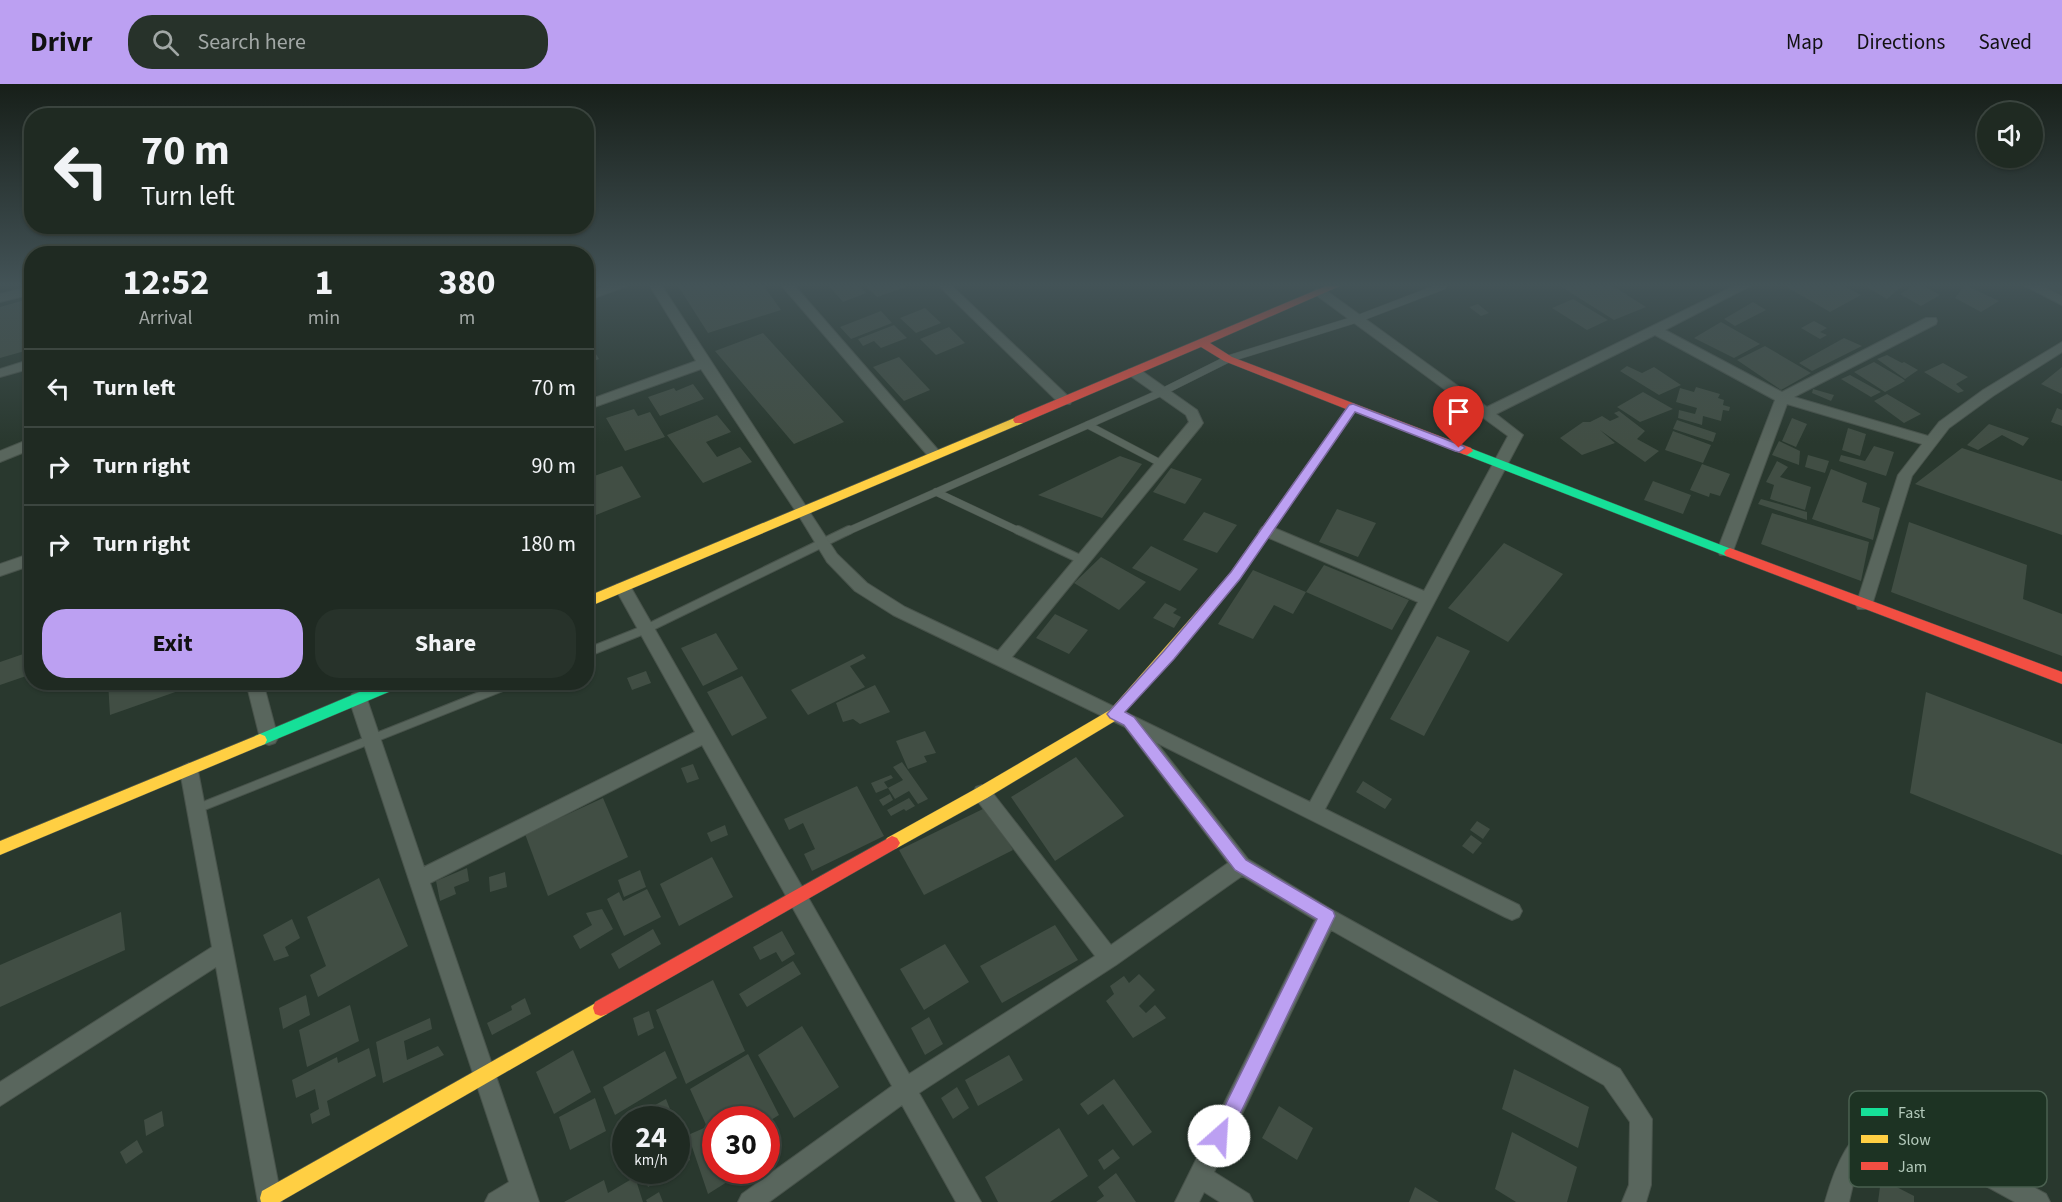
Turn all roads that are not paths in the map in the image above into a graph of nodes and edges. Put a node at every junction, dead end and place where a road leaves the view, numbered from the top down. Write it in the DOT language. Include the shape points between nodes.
graph roads {
  1 [pos="689,338"];
  2 [pos="833,338"];
  3 [pos="999,338"];
  4 [pos="1214,338"];
  5 [pos="1295,338"];
  6 [pos="1384,338"];
  7 [pos="1639,338"];
  8 [pos="1671,338"];
  9 [pos="1898,338"];
  10 [pos="1203,343"];
  11 [pos="2062,346"];
  12 [pos="1228,359"];
  13 [pos="704,363"];
  14 [pos="24,366"];
  15 [pos="1134,372"];
  16 [pos="0,373"];
  17 [pos="1162,392"];
  18 [pos="1782,398"];
  19 [pos="1065,401"];
  20 [pos="594,403"];
  21 [pos="1353,407"];
  22 [pos="1487,413"];
  23 [pos="1088,425"];
  24 [pos="1931,442"];
  25 [pos="24,446"];
  26 [pos="934,454"];
  27 [pos="0,456"];
  28 [pos="1162,464"];
  29 [pos="1502,465"];
  30 [pos="936,492"];
  31 [pos="804,512"];
  32 [pos="1267,531"];
  33 [pos="822,543"];
  34 [pos="1725,551"];
  35 [pos="1082,560"];
  36 [pos="24,562"];
  37 [pos="0,570"];
  38 [pos="623,588"];
  39 [pos="594,600"];
  40 [pos="1429,600"];
  41 [pos="1864,605"];
  42 [pos="646,629"];
  43 [pos="594,650"];
  44 [pos="1000,660"];
  45 [pos="2062,678"];
  46 [pos="256,690"];
  47 [pos="379,690"];
  48 [pos="496,690"];
  49 [pos="358,699"];
  50 [pos="1122,718"];
  51 [pos="706,735"];
  52 [pos="269,738"];
  53 [pos="372,741"];
  54 [pos="189,771"];
  55 [pos="982,793"];
  56 [pos="196,808"];
  57 [pos="1314,812"];
  58 [pos="0,848"];
  59 [pos="1240,865"];
  60 [pos="419,879"];
  61 [pos="796,896"];
  62 [pos="1512,911"];
  63 [pos="1327,916"];
  64 [pos="223,951"];
  65 [pos="1109,958"];
  66 [pos="486,1075"];
  67 [pos="904,1090"];
  68 [pos="0,1095"];
  69 [pos="1849,1166"];
  70 [pos="1199,1176"];
  71 [pos="2010,1187"];
  72 [pos="524,1194"];
  73 [pos="270,1200"];
  74 [pos="497,1202"];
  75 [pos="750,1202"];
  76 [pos="969,1202"];
  77 [pos="1187,1202"];
  78 [pos="1241,1202"];
  79 [pos="1634,1202"];
  80 [pos="1837,1202"];
  81 [pos="2038,1202"];
  1 -- 13 [label="street"];
  2 -- 26 [label="street"];
  3 -- 19 [label="street"];
  4 -- 10 [label="street"];
  5 -- 12 [label="lane"];
  6 -- 22 [label="street"];
  7 -- 22 [label="street"];
  8 -- 18 [label="street"];
  9 -- 18 [label="street"];
  10 -- 12 [label="street"];
  10 -- 15 [label="street"];
  11 -- 24 [label="street" via="1979,399 1944,425"];
  12 -- 17 [label="lane"];
  12 -- 21 [label="street"];
  13 -- 20 [label="street"];
  13 -- 31 [label="street"];
  14 -- 16 [label="street"];
  15 -- 17 [label="street"];
  15 -- 19 [label="street"];
  17 -- 23 [label="lane"];
  17 -- 28 [label="street" via="1196,420"];
  18 -- 24 [label="street"];
  18 -- 34 [label="street"];
  19 -- 26 [label="street"];
  21 -- 29 [label="street"];
  21 -- 32 [label="street"];
  22 -- 29 [label="street" via="1516,435"];
  23 -- 28 [label="lane"];
  23 -- 30 [label="lane"];
  24 -- 41 [label="street" via="1905,475"];
  25 -- 27 [label="street"];
  26 -- 31 [label="street"];
  28 -- 35 [label="street"];
  29 -- 34 [label="street"];
  29 -- 40 [label="street"];
  30 -- 33 [label="lane"];
  30 -- 35 [label="lane"];
  31 -- 33 [label="street"];
  31 -- 38 [label="street"];
  32 -- 40 [label="street"];
  32 -- 50 [label="street"];
  33 -- 42 [label="lane"];
  33 -- 44 [label="street" via="846,573 879,600"];
  34 -- 41 [label="street"];
  35 -- 44 [label="street"];
  36 -- 37 [label="street"];
  38 -- 39 [label="street"];
  38 -- 42 [label="street"];
  40 -- 57 [label="street"];
  41 -- 45 [label="street"];
  42 -- 43 [label="lane"];
  42 -- 51 [label="street"];
  44 -- 50 [label="street"];
  46 -- 52 [label="street"];
  47 -- 49 [label="street"];
  48 -- 53 [label="lane"];
  49 -- 52 [label="street"];
  49 -- 53 [label="street"];
  50 -- 55 [label="street"];
  50 -- 57 [label="street"];
  50 -- 59 [label="street"];
  51 -- 60 [label="street"];
  51 -- 61 [label="street"];
  52 -- 54 [label="street"];
  53 -- 56 [label="lane"];
  53 -- 60 [label="street"];
  54 -- 56 [label="street"];
  54 -- 58 [label="street"];
  55 -- 61 [label="street"];
  55 -- 65 [label="street"];
  56 -- 64 [label="street"];
  57 -- 62 [label="street"];
  59 -- 63 [label="street"];
  59 -- 65 [label="street"];
  60 -- 66 [label="street"];
  61 -- 66 [label="street"];
  61 -- 67 [label="street"];
  63 -- 70 [label="street"];
  63 -- 79 [label="street" via="1612,1077 1641,1119 1640,1185"];
  64 -- 68 [label="street"];
  64 -- 73 [label="street"];
  65 -- 67 [label="street"];
  66 -- 72 [label="street"];
  66 -- 73 [label="street"];
  67 -- 75 [label="street"];
  67 -- 76 [label="street"];
  69 -- 80 [label="street"];
  70 -- 77 [label="street"];
  70 -- 78 [label="street"];
  71 -- 81 [label="street"];
  72 -- 74 [label="street"];
}
